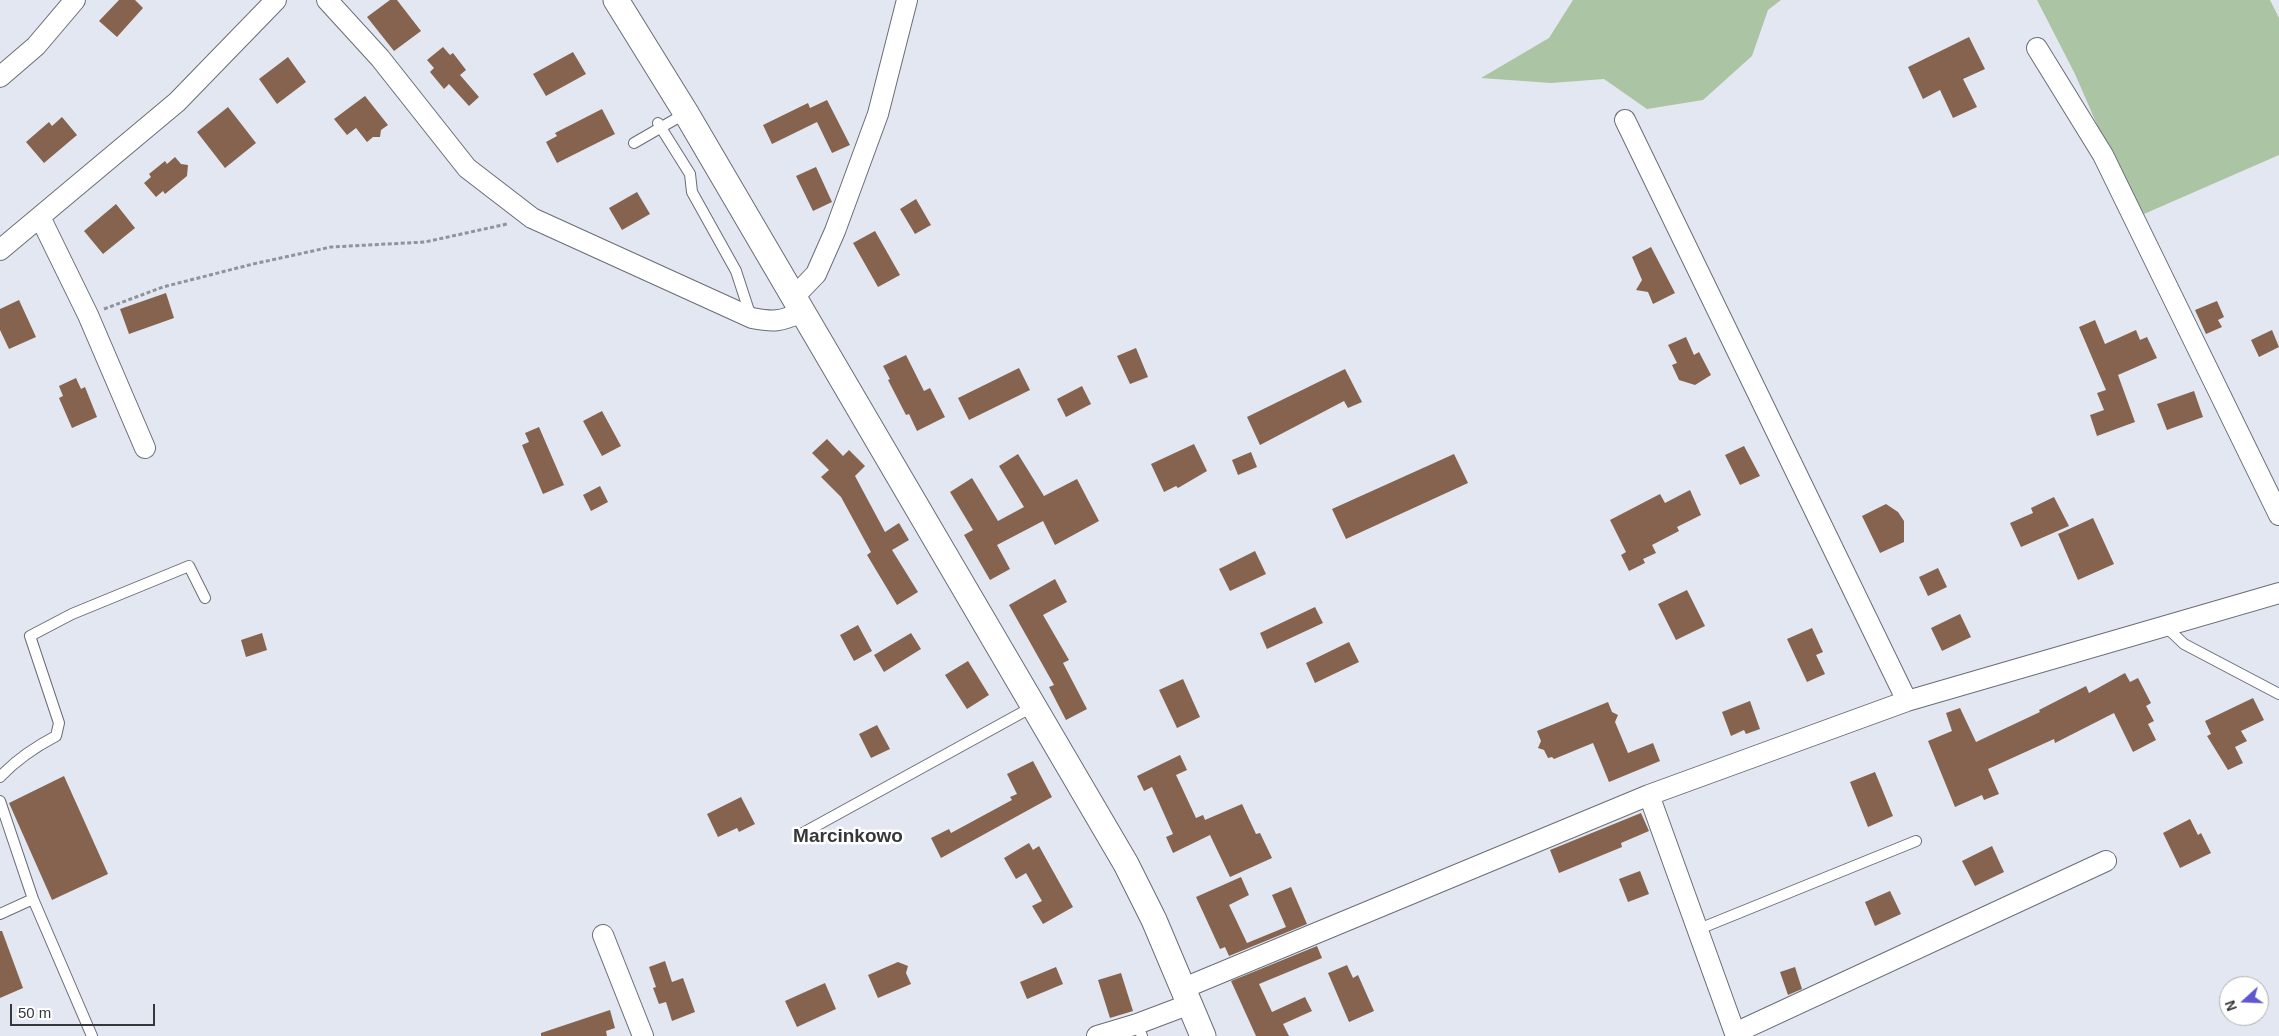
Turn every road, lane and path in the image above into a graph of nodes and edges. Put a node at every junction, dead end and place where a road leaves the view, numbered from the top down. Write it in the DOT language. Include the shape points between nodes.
graph roads {
  1 [pos="75,0"];
  2 [pos="276,0"];
  3 [pos="326,0"];
  4 [pos="616,0"];
  5 [pos="907,0"];
  6 [pos="2037,48"];
  7 [pos="0,77"];
  8 [pos="686,113"];
  9 [pos="1625,120"];
  10 [pos="660,125"];
  11 [pos="634,143"];
  12 [pos="40,217"];
  13 [pos="532,218"];
  14 [pos="0,250"];
  15 [pos="797,305"];
  16 [pos="88,315"];
  17 [pos="752,318"];
  18 [pos="145,448"];
  19 [pos="2279,515"];
  20 [pos="2279,593"];
  21 [pos="205,598"];
  22 [pos="2166,626"];
  23 [pos="2279,694"];
  24 [pos="1907,701"];
  25 [pos="1034,706"];
  26 [pos="0,777"];
  27 [pos="1649,795"];
  28 [pos="0,801"];
  29 [pos="803,833"];
  30 [pos="1916,841"];
  31 [pos="2106,861"];
  32 [pos="33,899"];
  33 [pos="0,914"];
  34 [pos="1699,928"];
  35 [pos="603,934"];
  36 [pos="1187,996"];
  37 [pos="1140,1030"];
  38 [pos="1736,1035"];
  39 [pos="92,1036"];
  40 [pos="643,1036"];
  41 [pos="1097,1036"];
  42 [pos="1203,1036"];
  1 -- 7 [label="street" via="36,46"];
  2 -- 12 [label="street" via="177,102"];
  3 -- 13 [label="street" via="380,58 467,168"];
  4 -- 8 [label="street"];
  5 -- 15 [label="street" via="878,114 835,231 816,274"];
  6 -- 19 [label="street" via="2103,155"];
  8 -- 10 [label="lane"];
  8 -- 15 [label="street"];
  9 -- 24 [label="street"];
  10 -- 11 [label="lane"];
  10 -- 17 [label="lane" via="690,174 692,192 736,271"];
  12 -- 14 [label="street"];
  12 -- 16 [label="street"];
  13 -- 16 [label="path" via="425,242 331,247 253,264 163,287"];
  13 -- 17 [label="street"];
  15 -- 17 [label="street" via="786,320 773,322"];
  15 -- 25 [label="street"];
  16 -- 18 [label="street"];
  20 -- 22 [label="street"];
  21 -- 26 [label="lane" via="189,566 72,614 30,636 59,723 56,736 10,766"];
  22 -- 23 [label="lane" via="2184,644"];
  22 -- 24 [label="street"];
  24 -- 27 [label="street"];
  25 -- 29 [label="lane"];
  25 -- 36 [label="street" via="1126,864"];
  27 -- 34 [label="street"];
  27 -- 36 [label="street"];
  28 -- 32 [label="lane"];
  30 -- 34 [label="lane"];
  31 -- 38 [label="street"];
  32 -- 33 [label="lane"];
  32 -- 39 [label="lane"];
  34 -- 38 [label="street"];
  35 -- 40 [label="street"];
  36 -- 37 [label="street"];
  36 -- 42 [label="street"];
  37 -- 41 [label="street"];
}
